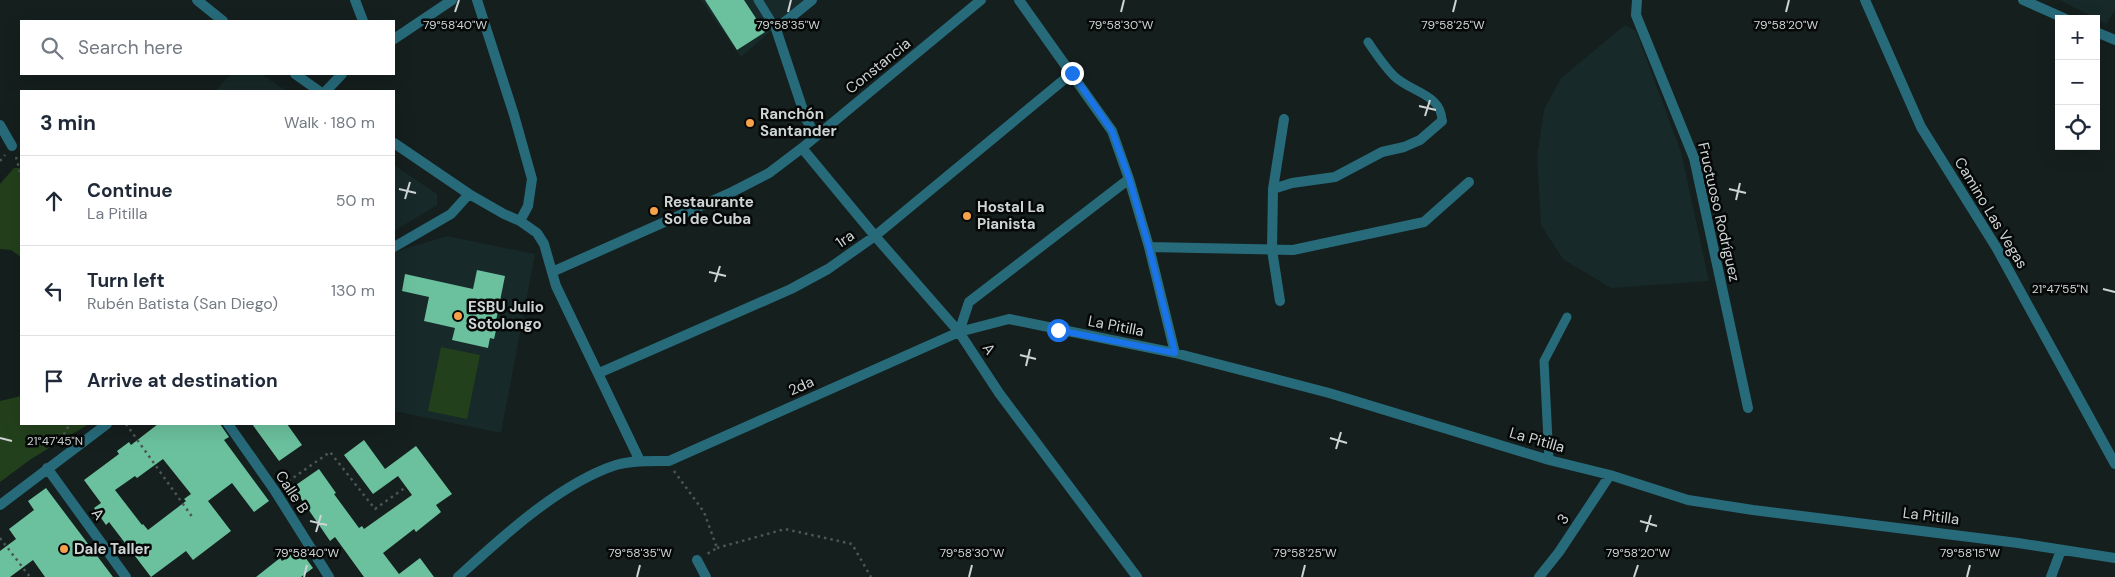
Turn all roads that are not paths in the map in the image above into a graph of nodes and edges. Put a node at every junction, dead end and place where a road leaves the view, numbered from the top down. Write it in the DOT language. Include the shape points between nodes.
graph roads {
  1 [pos="197,0"];
  2 [pos="355,0"];
  3 [pos="452,0"];
  4 [pos="477,0"];
  5 [pos="758,0"];
  6 [pos="812,0"];
  7 [pos="981,0"];
  8 [pos="1019,0"];
  9 [pos="1637,0"];
  10 [pos="1865,0"];
  11 [pos="2023,0"];
  12 [pos="2057,15"];
  13 [pos="222,20"];
  14 [pos="363,20"];
  15 [pos="776,29"];
  16 [pos="2100,34"];
  17 [pos="395,38"];
  18 [pos="2115,40"];
  19 [pos="1368,42"];
  20 [pos="1072,73"];
  21 [pos="296,75"];
  22 [pos="341,75"];
  23 [pos="317,90"];
  24 [pos="327,90"];
  25 [pos="1284,119"];
  26 [pos="1442,121"];
  27 [pos="0,125"];
  28 [pos="816,136"];
  29 [pos="395,143"];
  30 [pos="12,146"];
  31 [pos="802,148"];
  32 [pos="1129,178"];
  33 [pos="1469,182"];
  34 [pos="1273,189"];
  35 [pos="469,194"];
  36 [pos="520,221"];
  37 [pos="875,236"];
  38 [pos="395,246"];
  39 [pos="1149,247"];
  40 [pos="1272,250"];
  41 [pos="552,272"];
  42 [pos="1280,301"];
  43 [pos="1567,317"];
  44 [pos="959,332"];
  45 [pos="1175,353"];
  46 [pos="599,373"];
  47 [pos="1748,408"];
  48 [pos="106,425"];
  49 [pos="229,425"];
  50 [pos="1549,460"];
  51 [pos="640,461"];
  52 [pos="2115,464"];
  53 [pos="47,468"];
  54 [pos="1610,475"];
  55 [pos="0,504"];
  56 [pos="2061,550"];
  57 [pos="2115,558"];
  58 [pos="697,560"];
  59 [pos="126,577"];
  60 [pos="329,577"];
  61 [pos="458,577"];
  62 [pos="706,577"];
  63 [pos="1137,577"];
  64 [pos="1539,577"];
  65 [pos="2051,577"];
  1 -- 13 [label="street"];
  2 -- 14 [label="street"];
  3 -- 17 [label="street"];
  4 -- 36 [label="street" via="532,179 528,206"];
  5 -- 15 [label="lane"];
  6 -- 15 [label="street"];
  7 -- 28 [label="street, Constancia"];
  8 -- 20 [label="street"];
  9 -- 47 [label="street, Fructuoso Rodríguez" via="1636,14 1694,158"];
  10 -- 52 [label="street, Camino Las Vegas" via="1921,126 1996,248"];
  11 -- 12 [label="street"];
  15 -- 28 [label="street" via="806,119"];
  16 -- 18 [label="street"];
  19 -- 26 [label="lane" via="1395,77 1434,101 1442,111"];
  20 -- 32 [label="street" via="1112,131"];
  20 -- 37 [label="street, 1ra"];
  21 -- 23 [label="street"];
  22 -- 24 [label="street"];
  25 -- 34 [label="street"];
  26 -- 34 [label="street" via="1420,140 1382,152 1335,177"];
  27 -- 30 [label="street"];
  28 -- 31 [label="street, Constancia"];
  29 -- 35 [label="street"];
  31 -- 37 [label="street, A"];
  31 -- 41 [label="street, Constancia" via="769,173 732,192"];
  32 -- 39 [label="street"];
  32 -- 44 [label="street" via="969,302"];
  33 -- 40 [label="street" via="1424,222 1293,250"];
  34 -- 40 [label="street"];
  35 -- 36 [label="street"];
  35 -- 38 [label="street" via="451,214"];
  36 -- 41 [label="street" via="537,233 544,244"];
  37 -- 44 [label="street, A"];
  37 -- 46 [label="street, 1ra" via="828,269 791,288"];
  39 -- 40 [label="street"];
  39 -- 45 [label="street"];
  40 -- 42 [label="street"];
  41 -- 46 [label="street"];
  43 -- 50 [label="lane" via="1544,361"];
  44 -- 45 [label="street, La Pitilla" via="1009,319"];
  44 -- 51 [label="street, 2da" via="669,461"];
  44 -- 63 [label="street, A" via="999,393"];
  45 -- 50 [label="street, La Pitilla" via="1330,393"];
  46 -- 51 [label="street"];
  48 -- 53 [label="street"];
  49 -- 60 [label="street, Calle B"];
  50 -- 54 [label="street, La Pitilla"];
  51 -- 61 [label="street, 2da" via="617,465 578,482 533,513"];
  53 -- 55 [label="street"];
  53 -- 59 [label="street, A"];
  54 -- 56 [label="street, La Pitilla" via="1688,500"];
  54 -- 64 [label="street, 3"];
  56 -- 57 [label="street, La Pitilla"];
  56 -- 65 [label="street"];
  58 -- 62 [label="street"];
}
